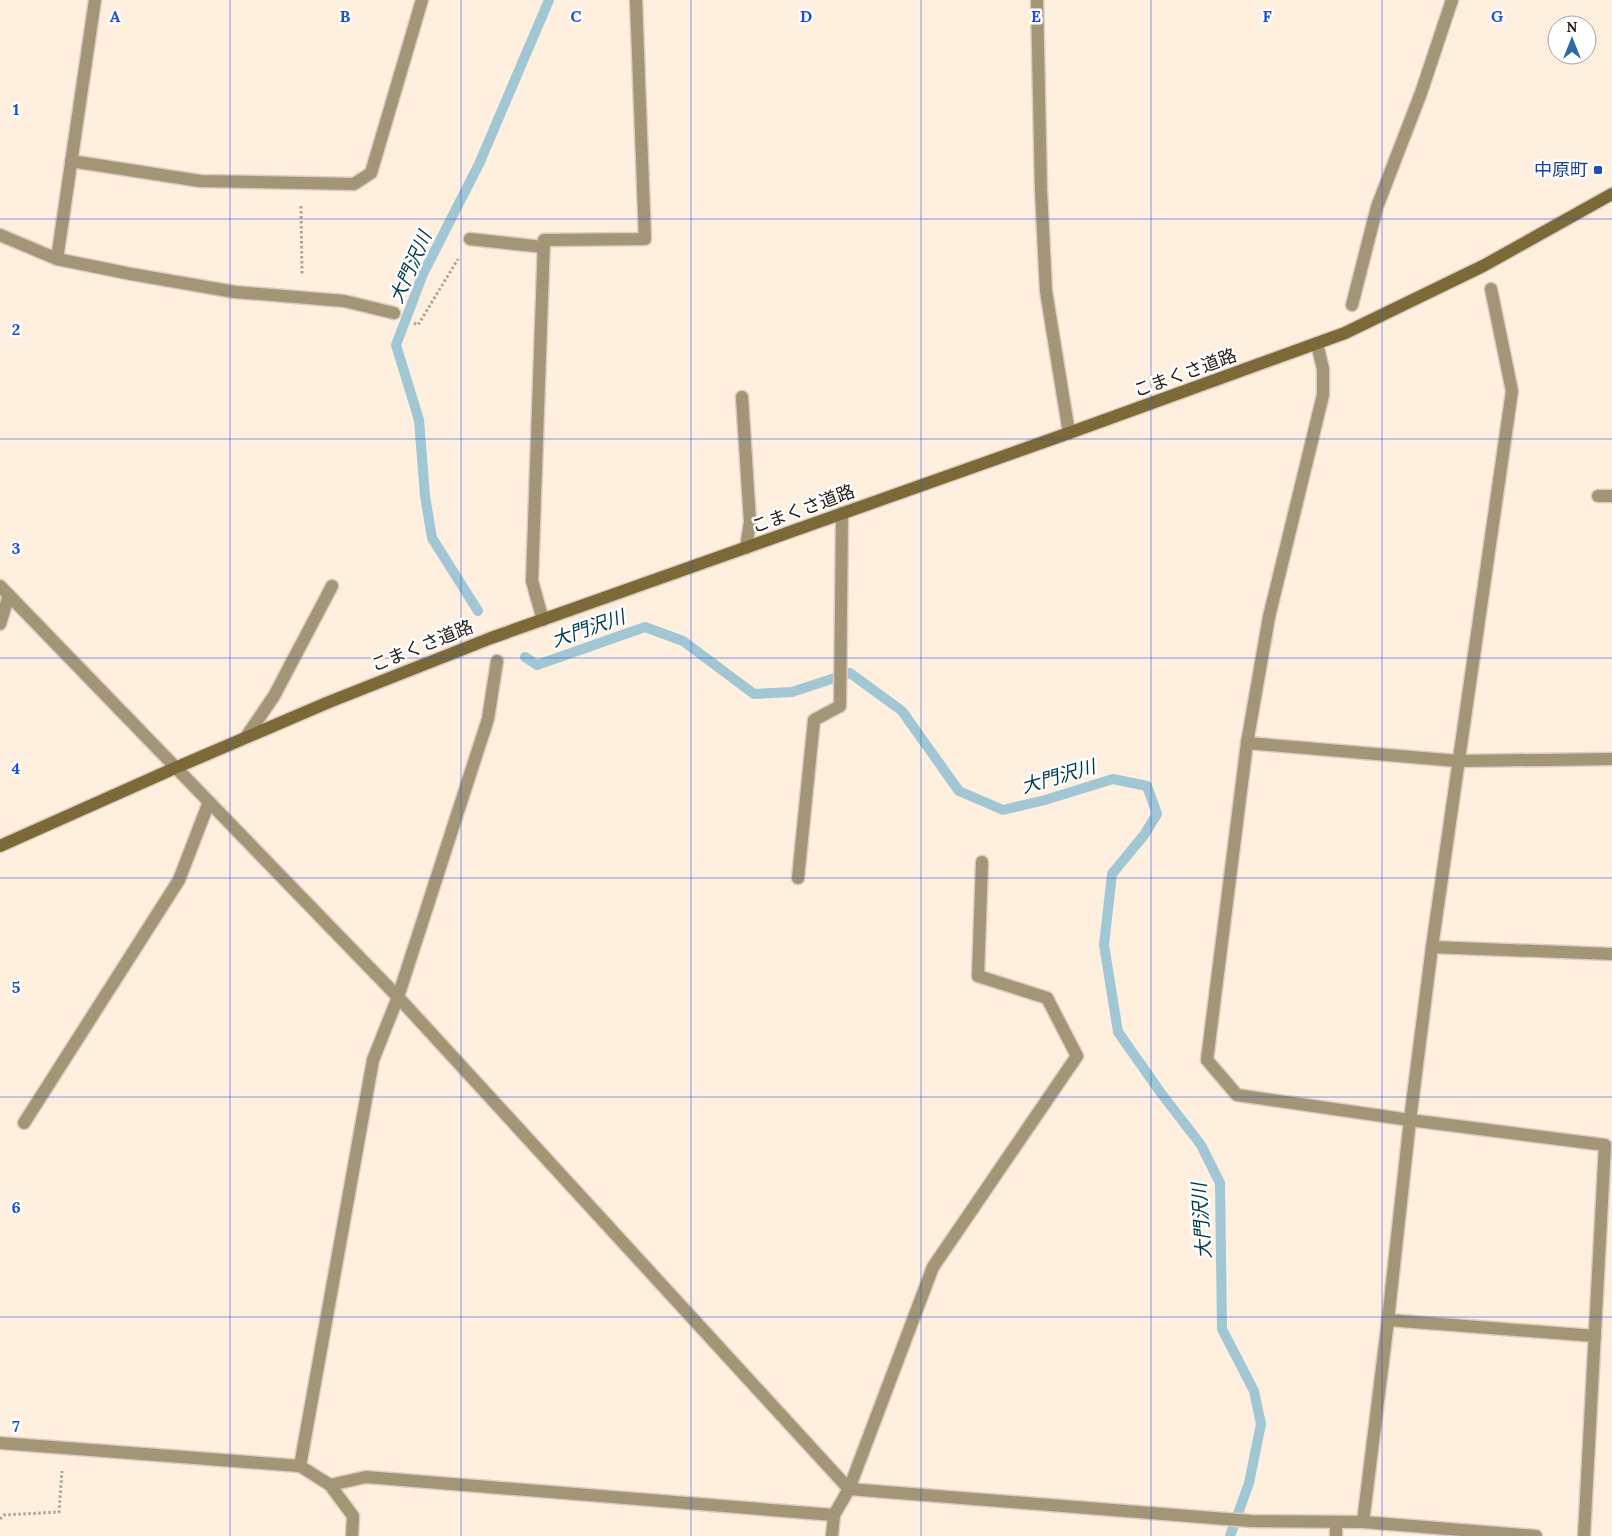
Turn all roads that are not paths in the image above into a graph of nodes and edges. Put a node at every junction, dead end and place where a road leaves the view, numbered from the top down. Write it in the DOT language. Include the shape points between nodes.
graph roads {
  1 [pos="95,0"];
  2 [pos="422,0"];
  3 [pos="636,0"];
  4 [pos="1038,0"];
  5 [pos="1452,0"];
  6 [pos="71,162"];
  7 [pos="1612,194"];
  8 [pos="0,235"];
  9 [pos="470,239"];
  10 [pos="543,247"];
  11 [pos="57,259"];
  12 [pos="1490,289"];
  13 [pos="1352,305"];
  14 [pos="394,313"];
  15 [pos="1317,344"];
  16 [pos="742,397"];
  17 [pos="1069,433"];
  18 [pos="1598,496"];
  19 [pos="1612,496"];
  20 [pos="842,513"];
  21 [pos="746,548"];
  22 [pos="332,586"];
  23 [pos="4,591"];
  24 [pos="543,620"];
  25 [pos="0,624"];
  26 [pos="497,661"];
  27 [pos="246,738"];
  28 [pos="1247,742"];
  29 [pos="1612,759"];
  30 [pos="1458,761"];
  31 [pos="175,768"];
  32 [pos="209,802"];
  33 [pos="0,846"];
  34 [pos="982,862"];
  35 [pos="798,878"];
  36 [pos="1432,947"];
  37 [pos="1612,954"];
  38 [pos="398,997"];
  39 [pos="1410,1120"];
  40 [pos="24,1123"];
  41 [pos="1388,1320"];
  42 [pos="1595,1336"];
  43 [pos="0,1443"];
  44 [pos="300,1466"];
  45 [pos="330,1485"];
  46 [pos="848,1489"];
  47 [pos="834,1515"];
  48 [pos="1336,1522"];
  49 [pos="1363,1522"];
  50 [pos="1471,1533"];
  51 [pos="352,1536"];
  52 [pos="832,1536"];
  53 [pos="1336,1536"];
  54 [pos="1536,1536"];
  55 [pos="1584,1536"];
  1 -- 6 [label="street"];
  2 -- 6 [label="street" via="371,173 354,184 200,181"];
  3 -- 10 [label="street" via="645,239 544,240"];
  4 -- 17 [label="street" via="1046,291"];
  5 -- 13 [label="street" via="1421,93 1377,207"];
  6 -- 11 [label="street"];
  7 -- 15 [label="street, こまくさ道路" via="1483,266"];
  8 -- 11 [label="street"];
  9 -- 10 [label="street"];
  10 -- 24 [label="street" via="532,581"];
  11 -- 14 [label="street" via="235,292 344,301"];
  12 -- 30 [label="street" via="1512,391"];
  15 -- 17 [label="street, こまくさ道路"];
  15 -- 28 [label="street" via="1323,369 1323,395 1269,617"];
  16 -- 21 [label="street" via="750,522"];
  17 -- 20 [label="street, こまくさ道路"];
  18 -- 19 [label="street"];
  20 -- 21 [label="street, こまくさ道路"];
  20 -- 35 [label="street" via="840,706 814,720"];
  21 -- 24 [label="street, こまくさ道路"];
  22 -- 27 [label="street" via="274,696"];
  23 -- 25 [label="street"];
  23 -- 31 [label="street"];
  24 -- 27 [label="street, こまくさ道路" via="347,694"];
  26 -- 38 [label="street" via="488,719"];
  27 -- 31 [label="street, こまくさ道路"];
  28 -- 30 [label="street"];
  28 -- 39 [label="street" via="1207,1060 1237,1095"];
  29 -- 30 [label="street"];
  30 -- 36 [label="street"];
  31 -- 32 [label="street"];
  31 -- 33 [label="street, こまくさ道路"];
  32 -- 38 [label="street"];
  32 -- 40 [label="street" via="179,880"];
  34 -- 46 [label="street" via="978,976 1048,998 1077,1056 933,1267"];
  36 -- 37 [label="street"];
  36 -- 39 [label="street"];
  38 -- 44 [label="street" via="373,1060"];
  38 -- 46 [label="street"];
  39 -- 41 [label="street"];
  39 -- 42 [label="street" via="1605,1144"];
  41 -- 42 [label="street"];
  41 -- 49 [label="street"];
  42 -- 55 [label="street"];
  43 -- 44 [label="street"];
  44 -- 45 [label="street"];
  45 -- 47 [label="street" via="366,1477"];
  45 -- 51 [label="street" via="354,1516"];
  46 -- 47 [label="street"];
  46 -- 48 [label="street" via="1251,1521"];
  47 -- 52 [label="street"];
  48 -- 49 [label="street"];
  48 -- 53 [label="street"];
  49 -- 50 [label="street"];
  50 -- 54 [label="street"];
}
